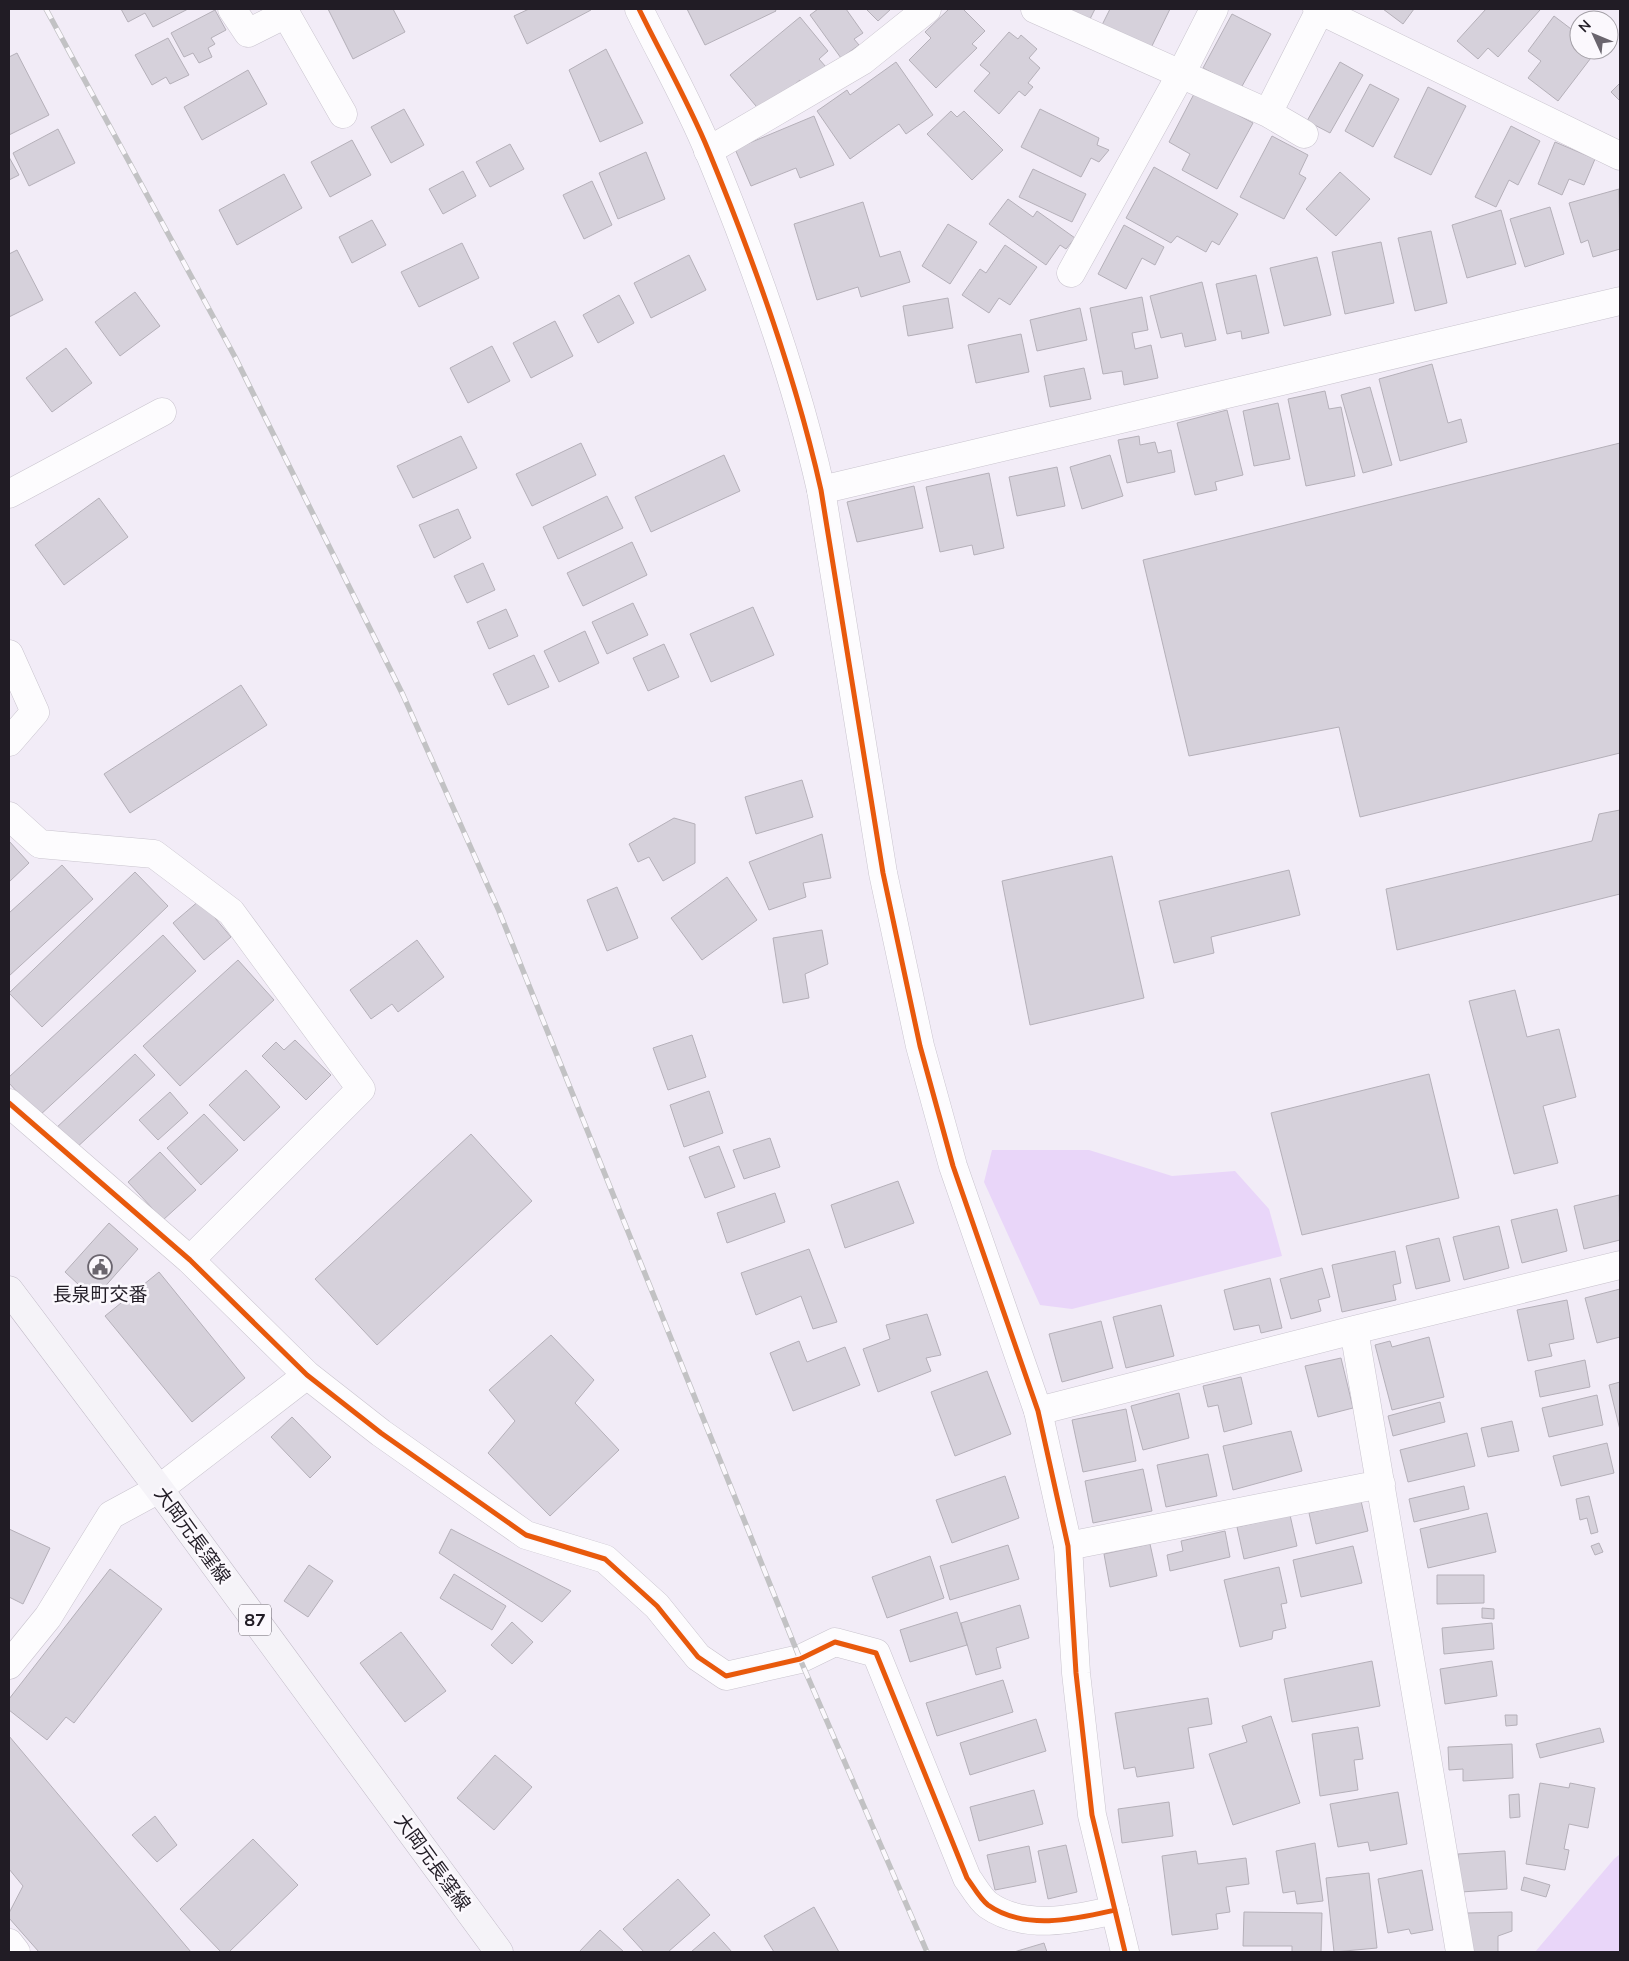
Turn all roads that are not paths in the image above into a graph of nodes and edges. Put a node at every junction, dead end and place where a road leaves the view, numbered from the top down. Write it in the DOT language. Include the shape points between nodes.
graph roads {
  1 [pos="232,9"];
  2 [pos="639,9"];
  3 [pos="927,9"];
  4 [pos="1035,9"];
  5 [pos="1214,9"];
  6 [pos="1319,10"];
  7 [pos="1181,74"];
  8 [pos="1268,113"];
  9 [pos="343,114"];
  10 [pos="1304,134"];
  11 [pos="708,151"];
  12 [pos="1620,156"];
  13 [pos="1071,274"];
  14 [pos="1620,301"];
  15 [pos="162,412"];
  16 [pos="821,490"];
  17 [pos="9,494"];
  18 [pos="9,654"];
  19 [pos="9,742"];
  20 [pos="9,816"];
  21 [pos="9,1103"];
  22 [pos="190,1260"];
  23 [pos="1620,1265"];
  24 [pos="9,1290"];
  25 [pos="1354,1330"];
  26 [pos="306,1375"];
  27 [pos="1038,1412"];
  28 [pos="1381,1484"];
  29 [pos="159,1489"];
  30 [pos="1068,1546"];
  31 [pos="9,1665"];
  32 [pos="1115,1910"];
  33 [pos="9,1943"];
  34 [pos="16,1952"];
  35 [pos="500,1952"];
  36 [pos="1125,1952"];
  37 [pos="1460,1952"];
  1 -- 9 [label="street" via="248,34 286,14"];
  2 -- 11 [label="street"];
  3 -- 11 [label="street" via="862,61"];
  4 -- 7 [label="street"];
  5 -- 7 [label="street"];
  6 -- 8 [label="street"];
  6 -- 12 [label="street"];
  7 -- 8 [label="street"];
  7 -- 13 [label="street"];
  8 -- 10 [label="street"];
  11 -- 16 [label="street" via="768,307 809,437"];
  14 -- 16 [label="street"];
  15 -- 17 [label="street"];
  16 -- 27 [label="street" via="883,873 920,1046 954,1166"];
  18 -- 19 [label="street" via="35,712"];
  20 -- 22 [label="street" via="40,844 154,854 231,912 362,1089"];
  21 -- 22 [label="street"];
  22 -- 26 [label="street"];
  23 -- 25 [label="street"];
  24 -- 29 [label="main road, 大岡元長窪線 / 87"];
  25 -- 27 [label="street"];
  25 -- 28 [label="street"];
  26 -- 29 [label="street"];
  26 -- 32 [label="street" via="381,1433 526,1535 605,1560 657,1606 698,1657 726,1676 800,1659 835,1642 876,1653 967,1878 987,1905 1020,1920 1072,1920"];
  27 -- 30 [label="street"];
  28 -- 30 [label="street"];
  28 -- 37 [label="street"];
  29 -- 31 [label="street" via="111,1515 48,1617"];
  29 -- 35 [label="main road, 大岡元長窪線 / 87"];
  30 -- 32 [label="street" via="1076,1673 1092,1815"];
  32 -- 36 [label="street"];
  33 -- 34 [label="street"];
}
